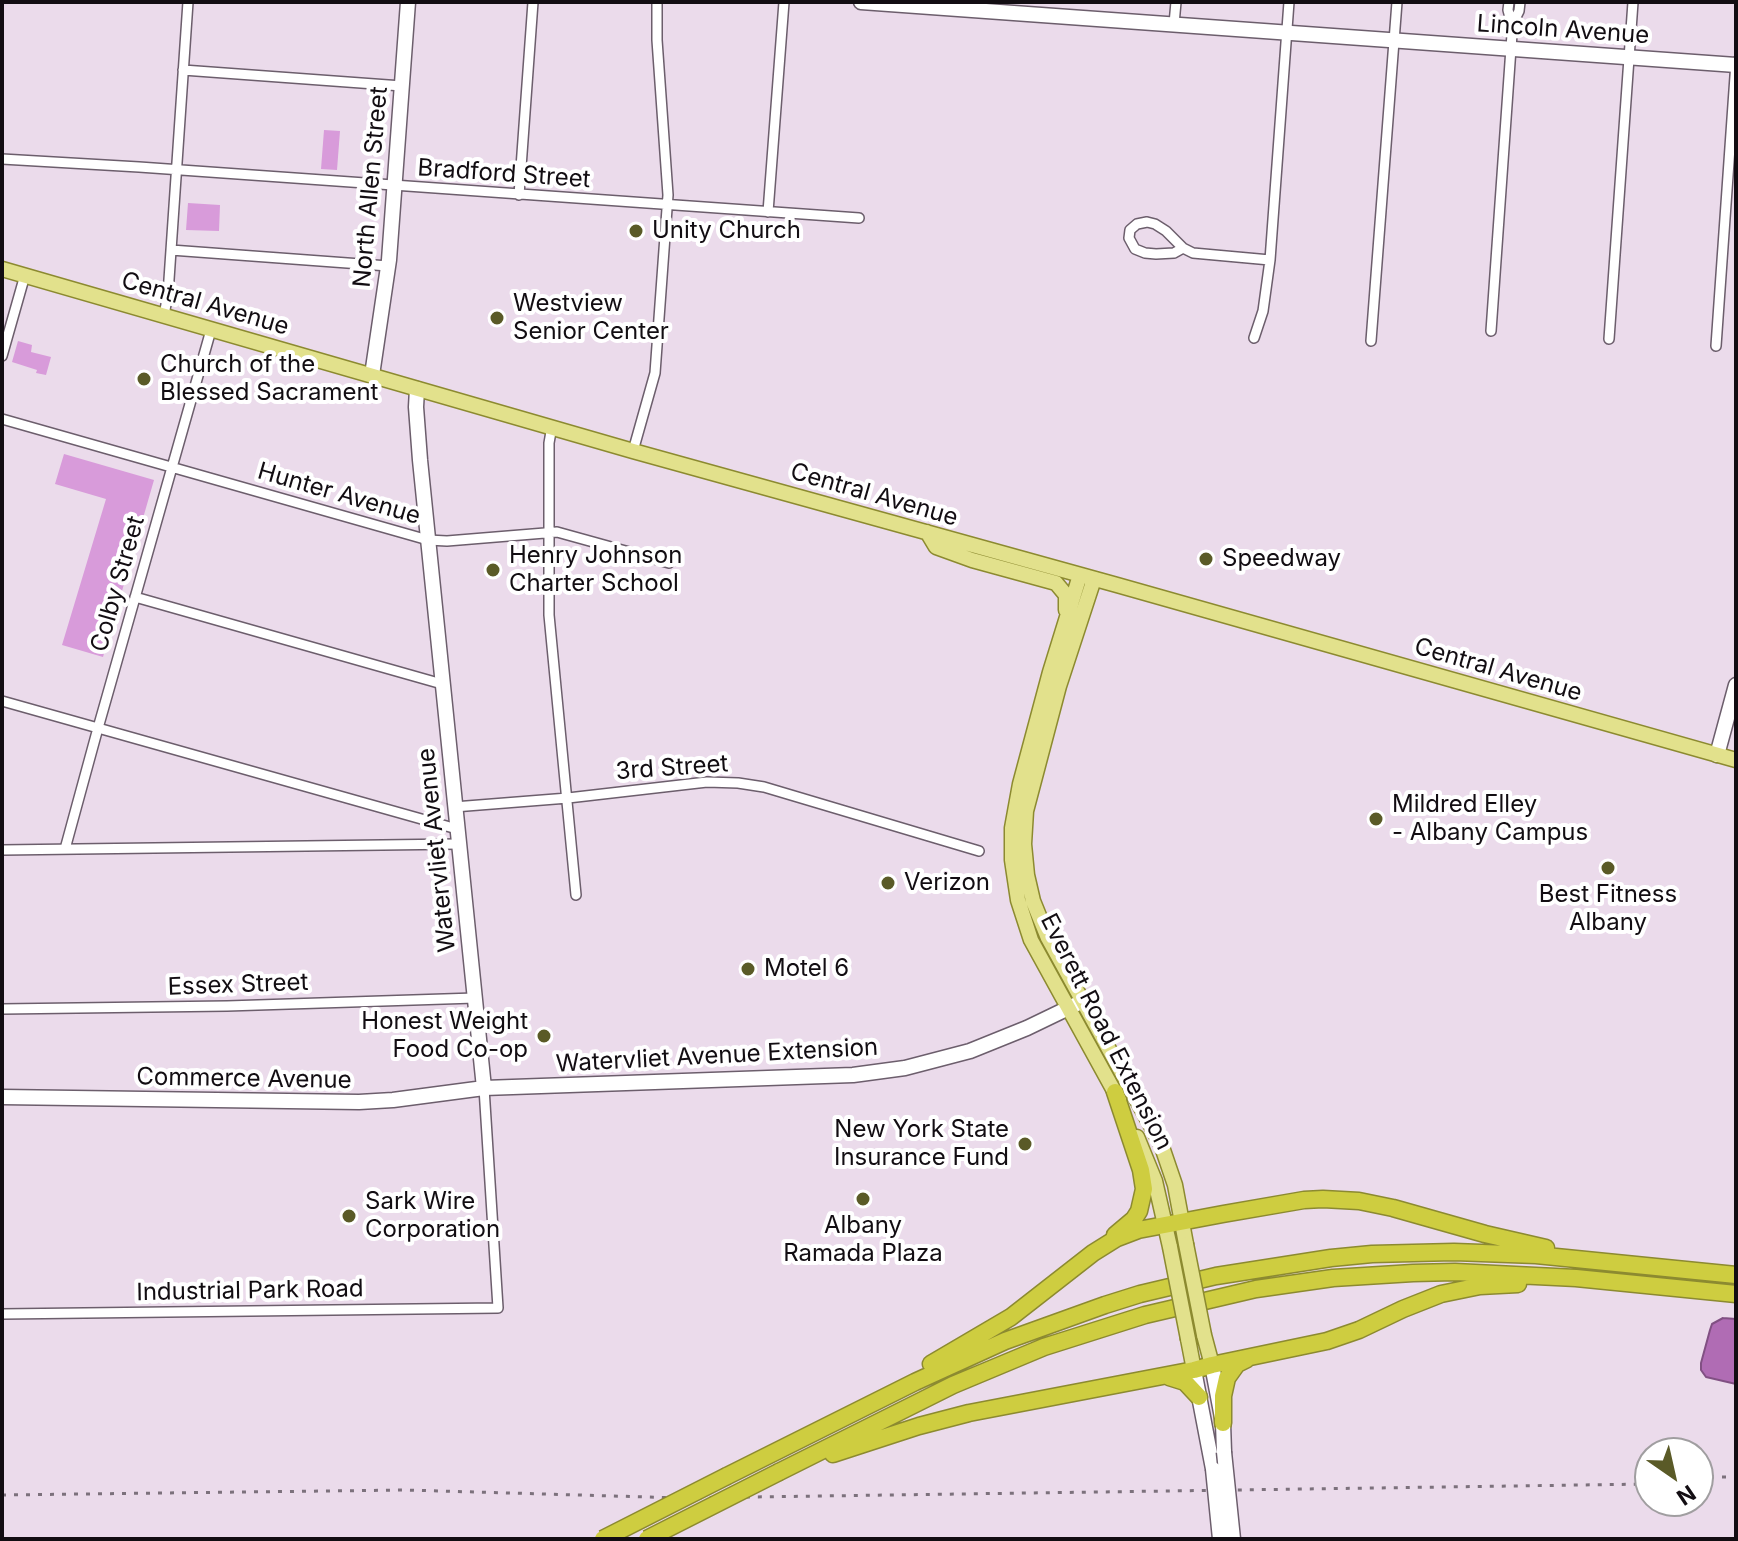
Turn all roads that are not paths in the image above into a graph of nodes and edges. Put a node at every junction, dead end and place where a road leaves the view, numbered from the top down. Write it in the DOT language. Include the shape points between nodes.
graph roads {
  1 [pos="188,2"];
  2 [pos="408,2"];
  3 [pos="533,2"];
  4 [pos="657,2"];
  5 [pos="784,2"];
  6 [pos="861,2"];
  7 [pos="1176,2"];
  8 [pos="1289,2"];
  9 [pos="1397,2"];
  10 [pos="1509,2"];
  11 [pos="1520,2"];
  12 [pos="1633,2"];
  13 [pos="922,4"];
  14 [pos="1061,9"];
  15 [pos="1174,24"];
  16 [pos="1512,25"];
  17 [pos="1287,32"];
  18 [pos="1394,40"];
  19 [pos="1510,49"];
  20 [pos="1629,57"];
  21 [pos="1736,64"];
  22 [pos="183,70"];
  23 [pos="402,86"];
  24 [pos="2,159"];
  25 [pos="177,170"];
  26 [pos="395,186"];
  27 [pos="519,195"];
  28 [pos="667,205"];
  29 [pos="768,212"];
  30 [pos="859,218"];
  31 [pos="1183,248"];
  32 [pos="171,250"];
  33 [pos="1270,260"];
  34 [pos="388,266"];
  35 [pos="2,269"];
  36 [pos="25,275"];
  37 [pos="164,315"];
  38 [pos="211,330"];
  39 [pos="1491,331"];
  40 [pos="1254,338"];
  41 [pos="1609,339"];
  42 [pos="1371,341"];
  43 [pos="1716,346"];
  44 [pos="2,356"];
  45 [pos="372,375"];
  46 [pos="417,389"];
  47 [pos="2,419"];
  48 [pos="552,426"];
  49 [pos="633,451"];
  50 [pos="173,467"];
  51 [pos="549,532"];
  52 [pos="927,532"];
  53 [pos="428,540"];
  54 [pos="669,563"];
  55 [pos="1087,577"];
  56 [pos="1158,596"];
  57 [pos="135,597"];
  58 [pos="1064,626"];
  59 [pos="442,684"];
  60 [pos="1736,685"];
  61 [pos="2,701"];
  62 [pos="1052,710"];
  63 [pos="98,728"];
  64 [pos="1717,755"];
  65 [pos="1736,760"];
  66 [pos="568,798"];
  67 [pos="454,807"];
  68 [pos="457,829"];
  69 [pos="458,844"];
  70 [pos="65,849"];
  71 [pos="2,850"];
  72 [pos="979,851"];
  73 [pos="576,895"];
  74 [pos="475,998"];
  75 [pos="1083,1001"];
  76 [pos="1069,1008"];
  77 [pos="2,1009"];
  78 [pos="484,1088"];
  79 [pos="1115,1092"];
  80 [pos="2,1097"];
  81 [pos="1174,1223"];
  82 [pos="1081,1262"];
  83 [pos="1618,1263"];
  84 [pos="1736,1275"];
  85 [pos="1683,1289"];
  86 [pos="1736,1294"];
  87 [pos="498,1308"];
  88 [pos="2,1314"];
  89 [pos="1260,1354"];
  90 [pos="1212,1365"];
  91 [pos="1194,1370"];
  92 [pos="1163,1377"];
  93 [pos="1199,1397"];
  94 [pos="1223,1423"];
  95 [pos="798,1441"];
  96 [pos="779,1472"];
  97 [pos="603,1539"];
  98 [pos="647,1539"];
  99 [pos="1220,1539"];
  100 [pos="1233,1539"];
  1 -- 22 [label="street"];
  2 -- 23 [label="street, North Allen Street"];
  3 -- 27 [label="street"];
  4 -- 28 [label="street"];
  5 -- 29 [label="street"];
  6 -- 13 [label="street, Lincoln Avenue"];
  7 -- 15 [label="street"];
  8 -- 17 [label="street"];
  9 -- 18 [label="street"];
  10 -- 16 [label="street"];
  11 -- 16 [label="street"];
  12 -- 20 [label="street"];
  13 -- 14 [label="street, Lincoln Avenue"];
  14 -- 15 [label="street, Lincoln Avenue"];
  15 -- 17 [label="street, Lincoln Avenue"];
  16 -- 19 [label="street"];
  17 -- 18 [label="street, Lincoln Avenue"];
  17 -- 33 [label="street"];
  18 -- 19 [label="street, Lincoln Avenue"];
  18 -- 42 [label="street"];
  19 -- 20 [label="street, Lincoln Avenue"];
  19 -- 39 [label="street"];
  20 -- 21 [label="street, Lincoln Avenue"];
  20 -- 41 [label="street"];
  21 -- 43 [label="street"];
  22 -- 23 [label="street"];
  22 -- 25 [label="street"];
  23 -- 26 [label="street, North Allen Street"];
  24 -- 25 [label="street, Bradford Street"];
  25 -- 26 [label="street, Bradford Street"];
  25 -- 32 [label="street"];
  26 -- 27 [label="street, Bradford Street"];
  26 -- 34 [label="street, North Allen Street"];
  27 -- 28 [label="street, Bradford Street"];
  28 -- 29 [label="street, Bradford Street"];
  28 -- 49 [label="street" via="655,373"];
  29 -- 30 [label="street, Bradford Street"];
  31 -- 31 [label="street" via="1155,224 1137,224 1129,232 1132,245 1145,253"];
  31 -- 33 [label="street"];
  32 -- 34 [label="street"];
  32 -- 37 [label="street"];
  33 -- 40 [label="street"];
  34 -- 45 [label="street, North Allen Street"];
  35 -- 36 [label="main road, Central Avenue"];
  36 -- 37 [label="main road, Central Avenue"];
  36 -- 44 [label="street"];
  37 -- 38 [label="main road, Central Avenue"];
  38 -- 45 [label="main road, Central Avenue"];
  38 -- 50 [label="street, Colby Street"];
  45 -- 46 [label="main road, Central Avenue"];
  46 -- 48 [label="main road, Central Avenue"];
  46 -- 53 [label="street, Watervliet Avenue"];
  47 -- 50 [label="street, Hunter Avenue"];
  48 -- 49 [label="main road, Central Avenue"];
  48 -- 51 [label="street"];
  49 -- 52 [label="main road, Central Avenue"];
  50 -- 53 [label="street, Hunter Avenue"];
  50 -- 57 [label="street, Colby Street"];
  51 -- 53 [label="street, Hunter Avenue"];
  51 -- 54 [label="street, Hunter Avenue"];
  51 -- 66 [label="street" via="550,618"];
  52 -- 55 [label="main road, Central Avenue"];
  52 -- 58 [label="main road" via="936,547 1056,583 1066,595"];
  53 -- 59 [label="street, Watervliet Avenue"];
  55 -- 56 [label="main road, Central Avenue"];
  55 -- 58 [label="main road, Everett Road Extension"];
  55 -- 62 [label="main road, Everett Road Extension"];
  56 -- 62 [label="main road" via="1113,590 1093,600 1062,698"];
  56 -- 64 [label="main road, Central Avenue"];
  57 -- 59 [label="street"];
  57 -- 63 [label="street, Colby Street"];
  58 -- 76 [label="main road, Everett Road Extension" via="1014,807 1012,845 1027,928"];
  59 -- 67 [label="street, Watervliet Avenue"];
  60 -- 64 [label="street"];
  61 -- 63 [label="street"];
  62 -- 75 [label="main road, Everett Road Extension" via="1026,811 1025,860 1042,924"];
  63 -- 68 [label="street"];
  63 -- 70 [label="street, Colby Street"];
  64 -- 65 [label="main road, Central Avenue"];
  66 -- 67 [label="street, 3rd Street"];
  66 -- 72 [label="street, 3rd Street" via="738,783"];
  66 -- 73 [label="street"];
  67 -- 68 [label="street, Watervliet Avenue"];
  68 -- 69 [label="street, Watervliet Avenue"];
  69 -- 70 [label="street"];
  69 -- 74 [label="street, Watervliet Avenue"];
  70 -- 71 [label="street"];
  74 -- 77 [label="street, Essex Street"];
  74 -- 78 [label="street, Watervliet Avenue"];
  75 -- 76 [label="street, Watervliet Avenue Extension"];
  75 -- 81 [label="main road, Everett Road Extension" via="1161,1144 1175,1185"];
  76 -- 78 [label="street, Watervliet Avenue Extension" via="970,1051 888,1071"];
  76 -- 79 [label="main road, Everett Road Extension"];
  78 -- 80 [label="street, Commerce Avenue" via="359,1102"];
  78 -- 87 [label="street, Watervliet Avenue"];
  79 -- 81 [label="main road, Everett Road Extension"];
  79 -- 82 [label="highway" via="1141,1170 1142,1204 1134,1219"];
  81 -- 82 [label="highway" via="1117,1238"];
  81 -- 83 [label="highway" via="1304,1200 1342,1199"];
  81 -- 90 [label="main road, Everett Road Extension, bridge" via="1186,1244"];
  81 -- 91 [label="main road, Everett Road Extension, bridge" via="1170,1247"];
  82 -- 95 [label="highway" via="1011,1317"];
  83 -- 84 [label="highway"];
  83 -- 95 [label="highway" via="1413,1253 1331,1258 1216,1276 1140,1294 1038,1328"];
  85 -- 86 [label="highway"];
  85 -- 89 [label="highway" via="1480,1286 1421,1301 1327,1341"];
  85 -- 96 [label="highway" via="1455,1272 1333,1278 1220,1296 1110,1325 1013,1359"];
  87 -- 88 [label="street, Industrial Park Road"];
  89 -- 90 [label="highway"];
  89 -- 94 [label="highway" via="1237,1364 1227,1378"];
  90 -- 91 [label="highway"];
  90 -- 94 [label="street"];
  91 -- 92 [label="highway"];
  91 -- 93 [label="street"];
  92 -- 93 [label="highway" via="1185,1382"];
  92 -- 96 [label="highway" via="944,1419"];
  93 -- 99 [label="street, bridge"];
  94 -- 100 [label="street, bridge"];
  95 -- 97 [label="highway, bridge"];
  96 -- 98 [label="highway, bridge"];
}
